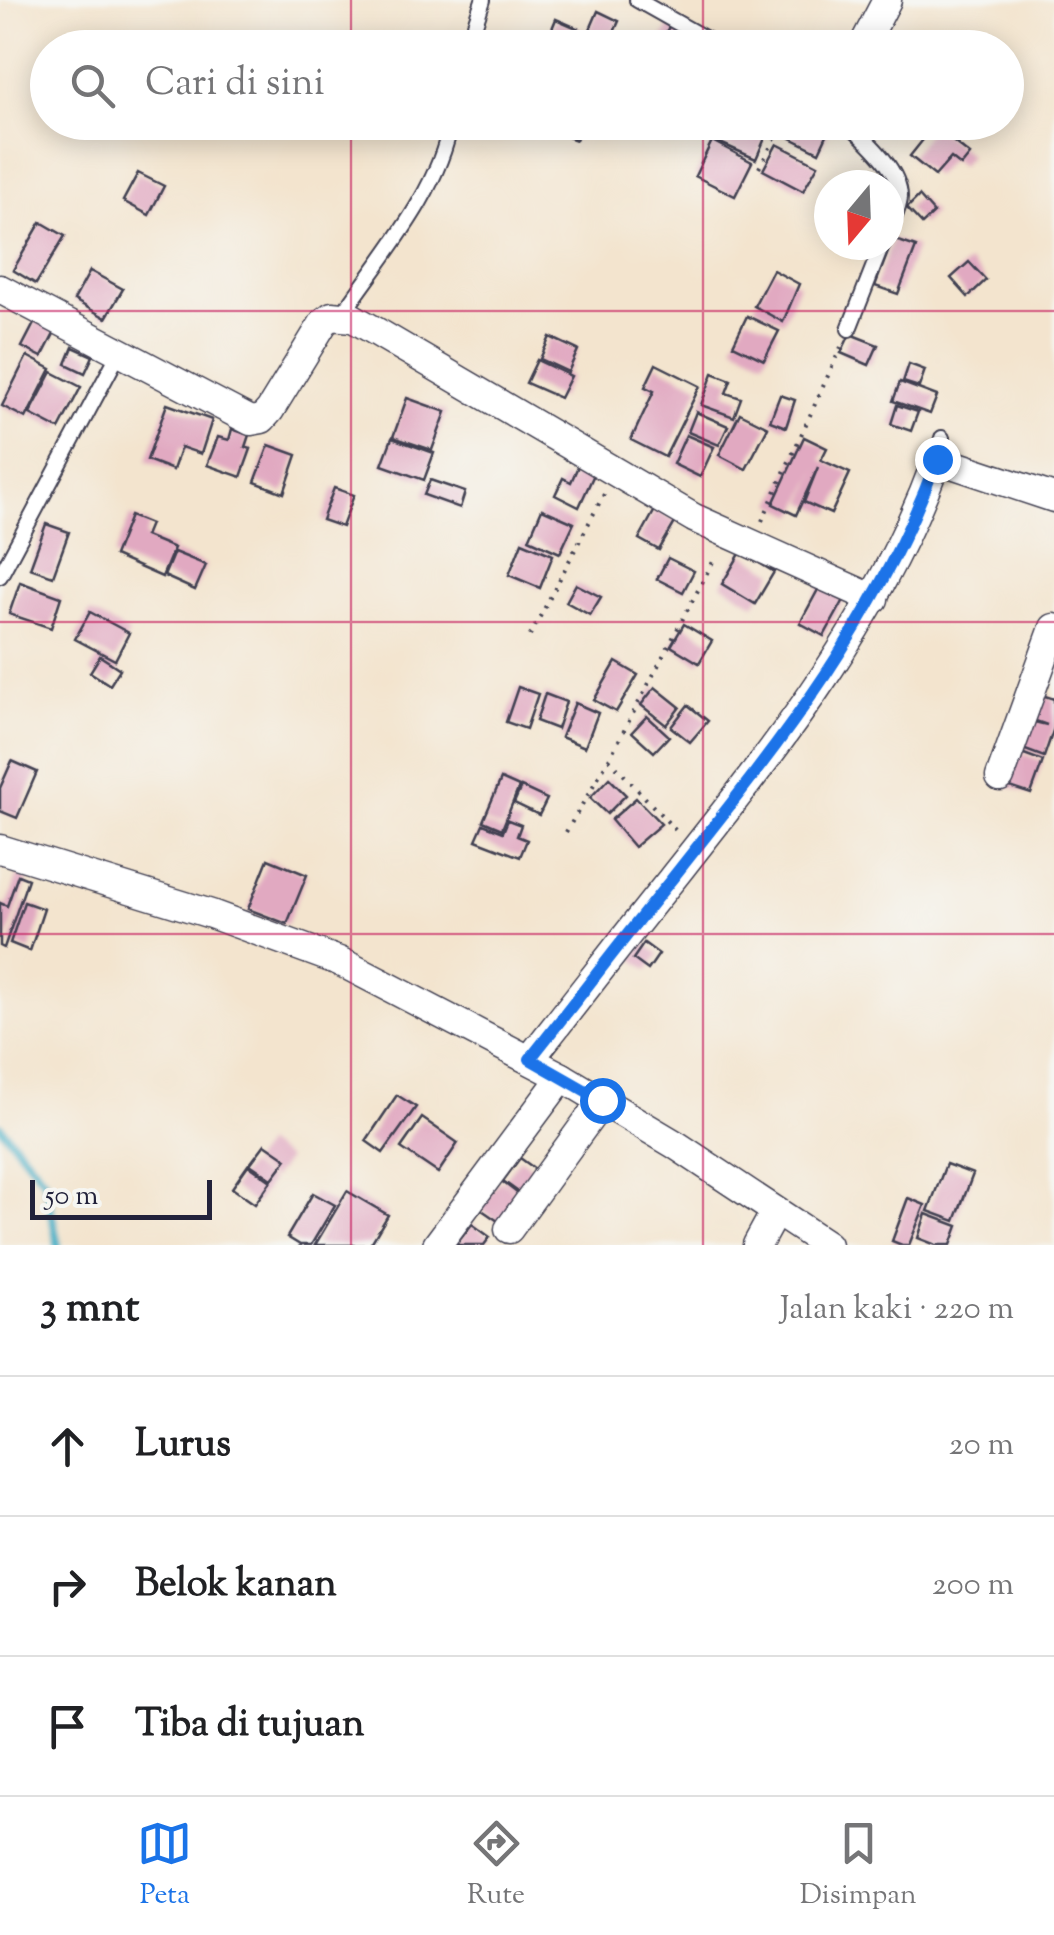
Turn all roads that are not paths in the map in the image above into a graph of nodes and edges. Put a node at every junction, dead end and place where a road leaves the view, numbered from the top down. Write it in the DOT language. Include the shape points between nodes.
graph roads {
  1 [pos="483,0"];
  2 [pos="636,0"];
  3 [pos="887,0"];
  4 [pos="473,30"];
  5 [pos="690,30"];
  6 [pos="871,30"];
  7 [pos="448,140"];
  8 [pos="864,140"];
  9 [pos="889,170"];
  10 [pos="876,260"];
  11 [pos="0,288"];
  12 [pos="342,315"];
  13 [pos="849,330"];
  14 [pos="119,353"];
  15 [pos="1054,498"];
  16 [pos="0,576"];
  17 [pos="874,598"];
  18 [pos="1054,628"];
  19 [pos="1000,777"];
  20 [pos="0,849"];
  21 [pos="530,1059"];
  22 [pos="562,1077"];
  23 [pos="602,1100"];
  24 [pos="775,1212"];
  25 [pos="509,1228"];
  26 [pos="437,1245"];
  27 [pos="757,1245"];
  28 [pos="827,1245"];
  1 -- 4 [label="lane"];
  2 -- 5 [label="lane"];
  3 -- 6 [label="street"];
  7 -- 12 [label="lane" via="423,196"];
  8 -- 9 [label="lane"];
  10 -- 13 [label="lane"];
  11 -- 14 [label="street"];
  12 -- 14 [label="street" via="324,322 262,419 240,417"];
  12 -- 17 [label="street" via="740,539"];
  14 -- 16 [label="lane"];
  15 -- 17 [label="street" via="940,448"];
  17 -- 21 [label="street" via="842,654 739,796"];
  18 -- 19 [label="street"];
  20 -- 21 [label="street" via="339,961"];
  21 -- 22 [label="street"];
  22 -- 23 [label="street"];
  22 -- 26 [label="street"];
  23 -- 24 [label="street"];
  23 -- 25 [label="street"];
  24 -- 27 [label="street"];
  24 -- 28 [label="street"];
}
